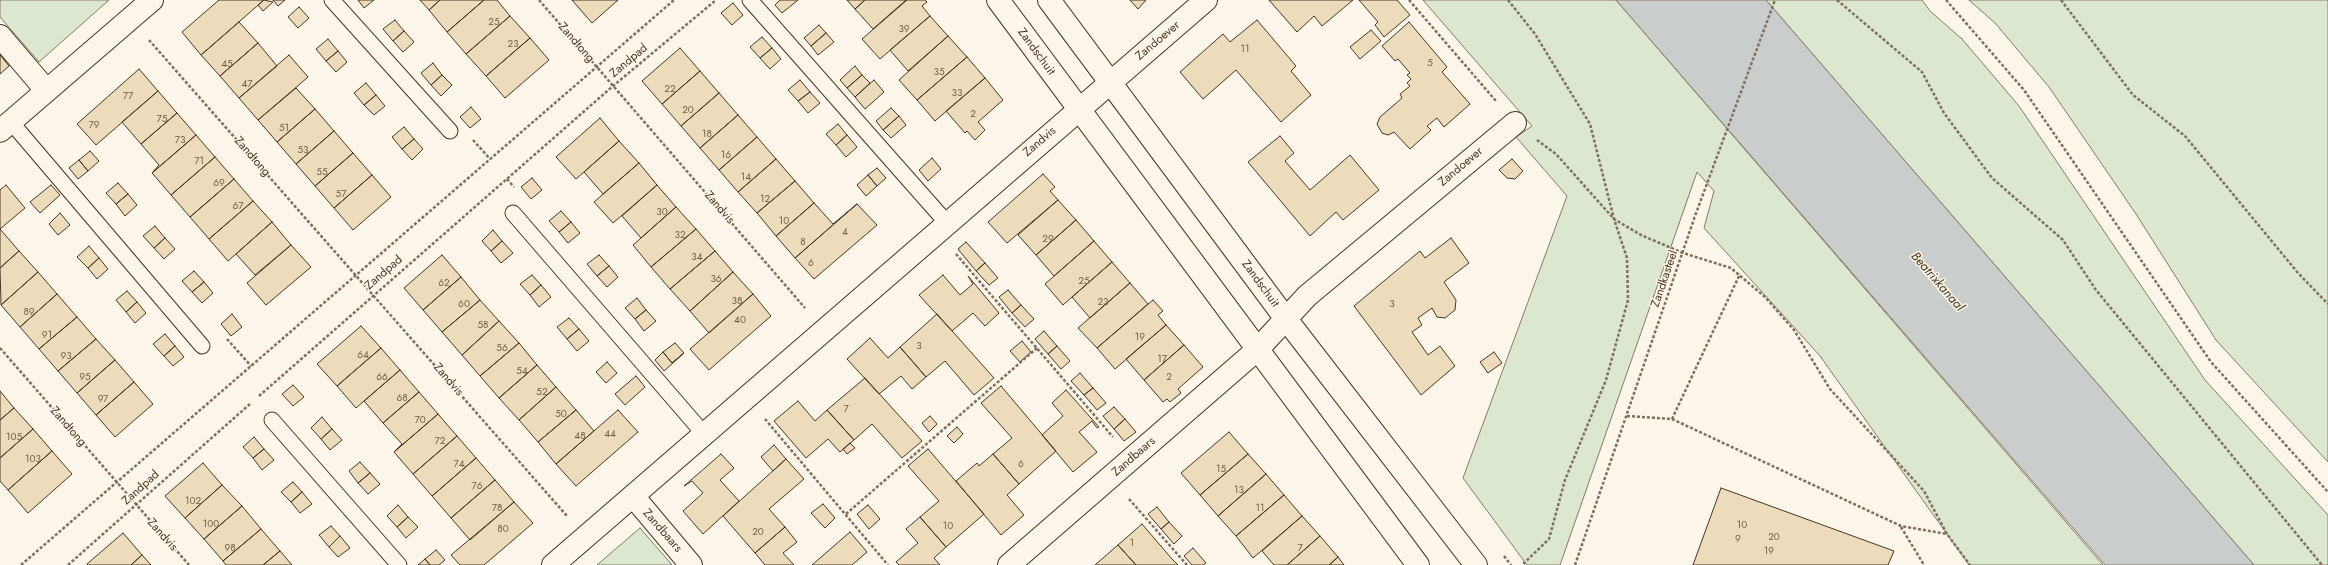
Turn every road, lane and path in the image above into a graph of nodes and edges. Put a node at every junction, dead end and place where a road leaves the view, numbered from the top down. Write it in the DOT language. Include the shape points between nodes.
graph roads {
  1 [pos="152,0"];
  2 [pos="332,0"];
  3 [pos="539,0"];
  4 [pos="674,0"];
  5 [pos="716,0"];
  6 [pos="750,0"];
  7 [pos="998,0"];
  8 [pos="1049,0"];
  9 [pos="1206,0"];
  10 [pos="1409,0"];
  11 [pos="1508,0"];
  12 [pos="1775,0"];
  13 [pos="1837,0"];
  14 [pos="1946,0"];
  15 [pos="2061,0"];
  16 [pos="130,18"];
  17 [pos="0,36"];
  18 [pos="596,67"];
  19 [pos="1110,81"];
  20 [pos="613,86"];
  21 [pos="46,90"];
  22 [pos="1078,109"];
  23 [pos="1515,123"];
  24 [pos="5,126"];
  25 [pos="450,131"];
  26 [pos="513,213"];
  27 [pos="1614,218"];
  28 [pos="942,227"];
  29 [pos="1683,252"];
  30 [pos="1740,274"];
  31 [pos="356,276"];
  32 [pos="373,295"];
  33 [pos="2328,304"];
  34 [pos="1286,319"];
  35 [pos="824,330"];
  36 [pos="202,346"];
  37 [pos="0,348"];
  38 [pos="1037,348"];
  39 [pos="1258,349"];
  40 [pos="747,397"];
  41 [pos="1627,416"];
  42 [pos="1672,419"];
  43 [pos="272,420"];
  44 [pos="704,434"];
  45 [pos="1132,459"];
  46 [pos="1110,478"];
  47 [pos="117,483"];
  48 [pos="2328,492"];
  49 [pos="633,496"];
  50 [pos="136,505"];
  51 [pos="846,514"];
  52 [pos="1901,526"];
  53 [pos="1947,534"];
  54 [pos="586,537"];
  55 [pos="21,565"];
  56 [pos="68,565"];
  57 [pos="189,565"];
  58 [pos="398,565"];
  59 [pos="553,565"];
  60 [pos="691,565"];
  61 [pos="888,565"];
  62 [pos="1009,565"];
  63 [pos="1187,565"];
  64 [pos="1418,565"];
  65 [pos="1476,565"];
  66 [pos="1522,565"];
  67 [pos="1575,565"];
  68 [pos="1924,565"];
  69 [pos="1970,565"];
  70 [pos="2322,565"];
  1 -- 16 [label="street"];
  2 -- 25 [label="lane"];
  3 -- 18 [label="path, Zandtong"];
  4 -- 18 [label="path"];
  5 -- 20 [label="path, Zandpad"];
  6 -- 28 [label="lane"];
  7 -- 22 [label="street, Zandschuit"];
  8 -- 19 [label="street, Zandschuit"];
  9 -- 19 [label="street, Zandoever"];
  10 -- 23 [label="path"];
  11 -- 27 [label="path" via="1535,34 1590,124"];
  12 -- 29 [label="path, Zandkasteel"];
  13 -- 70 [label="path" via="1922,72 1944,112 1992,178 2063,240 2109,307"];
  14 -- 48 [label="path" via="2024,90 2211,362"];
  15 -- 33 [label="path" via="2134,95 2185,136 2293,267"];
  16 -- 21 [label="street"];
  16 -- 31 [label="path, Zandtong"];
  17 -- 21 [label="street"];
  18 -- 20 [label="path, Zandtong"];
  18 -- 31 [label="path"];
  19 -- 22 [label="street, Zandoever"];
  19 -- 34 [label="street, Zandschuit"];
  20 -- 32 [label="path, Zandpad"];
  20 -- 35 [label="path, Zandvis"];
  21 -- 24 [label="street"];
  22 -- 28 [label="street, Zandvis"];
  22 -- 39 [label="street, Zandschuit"];
  23 -- 27 [label="path" via="1556,154"];
  23 -- 34 [label="street, Zandoever" via="1306,296"];
  24 -- 36 [label="lane"];
  26 -- 44 [label="lane"];
  27 -- 29 [label="path" via="1641,235"];
  27 -- 66 [label="path" via="1627,258 1628,300 1606,380 1565,480 1550,539"];
  28 -- 35 [label="street, Zandvis"];
  28 -- 38 [label="path"];
  29 -- 30 [label="path" via="1731,268"];
  29 -- 41 [label="path, Zandkasteel"];
  30 -- 42 [label="path"];
  30 -- 53 [label="path" via="1765,297 1794,330 1830,389 1924,491"];
  31 -- 32 [label="path, Zandtong"];
  31 -- 47 [label="path"];
  32 -- 50 [label="path, Zandpad"];
  32 -- 54 [label="path, Zandvis"];
  34 -- 39 [label="street, Zandoever"];
  34 -- 65 [label="street, Zandschuit"];
  35 -- 40 [label="street, Zandvis"];
  37 -- 47 [label="path, Zandtong"];
  38 -- 45 [label="path"];
  38 -- 51 [label="path"];
  39 -- 45 [label="street, Zandbaars"];
  39 -- 64 [label="street, Zandschuit"];
  40 -- 44 [label="street, Zandvis"];
  40 -- 51 [label="path"];
  41 -- 42 [label="path"];
  41 -- 67 [label="path, Zandkasteel"];
  42 -- 52 [label="path"];
  43 -- 58 [label="lane"];
  44 -- 49 [label="street, Zandvis"];
  45 -- 46 [label="street, Zandbaars"];
  46 -- 62 [label="street, Zandbaars"];
  46 -- 63 [label="path"];
  47 -- 50 [label="path, Zandtong"];
  47 -- 55 [label="path"];
  49 -- 54 [label="street, Zandvis"];
  49 -- 60 [label="street, Zandbaars"];
  50 -- 56 [label="path, Zandpad"];
  50 -- 57 [label="path, Zandvis"];
  51 -- 61 [label="path"];
  52 -- 53 [label="path"];
  52 -- 68 [label="path"];
  53 -- 69 [label="path"];
  54 -- 59 [label="street, Zandvis"];
}
